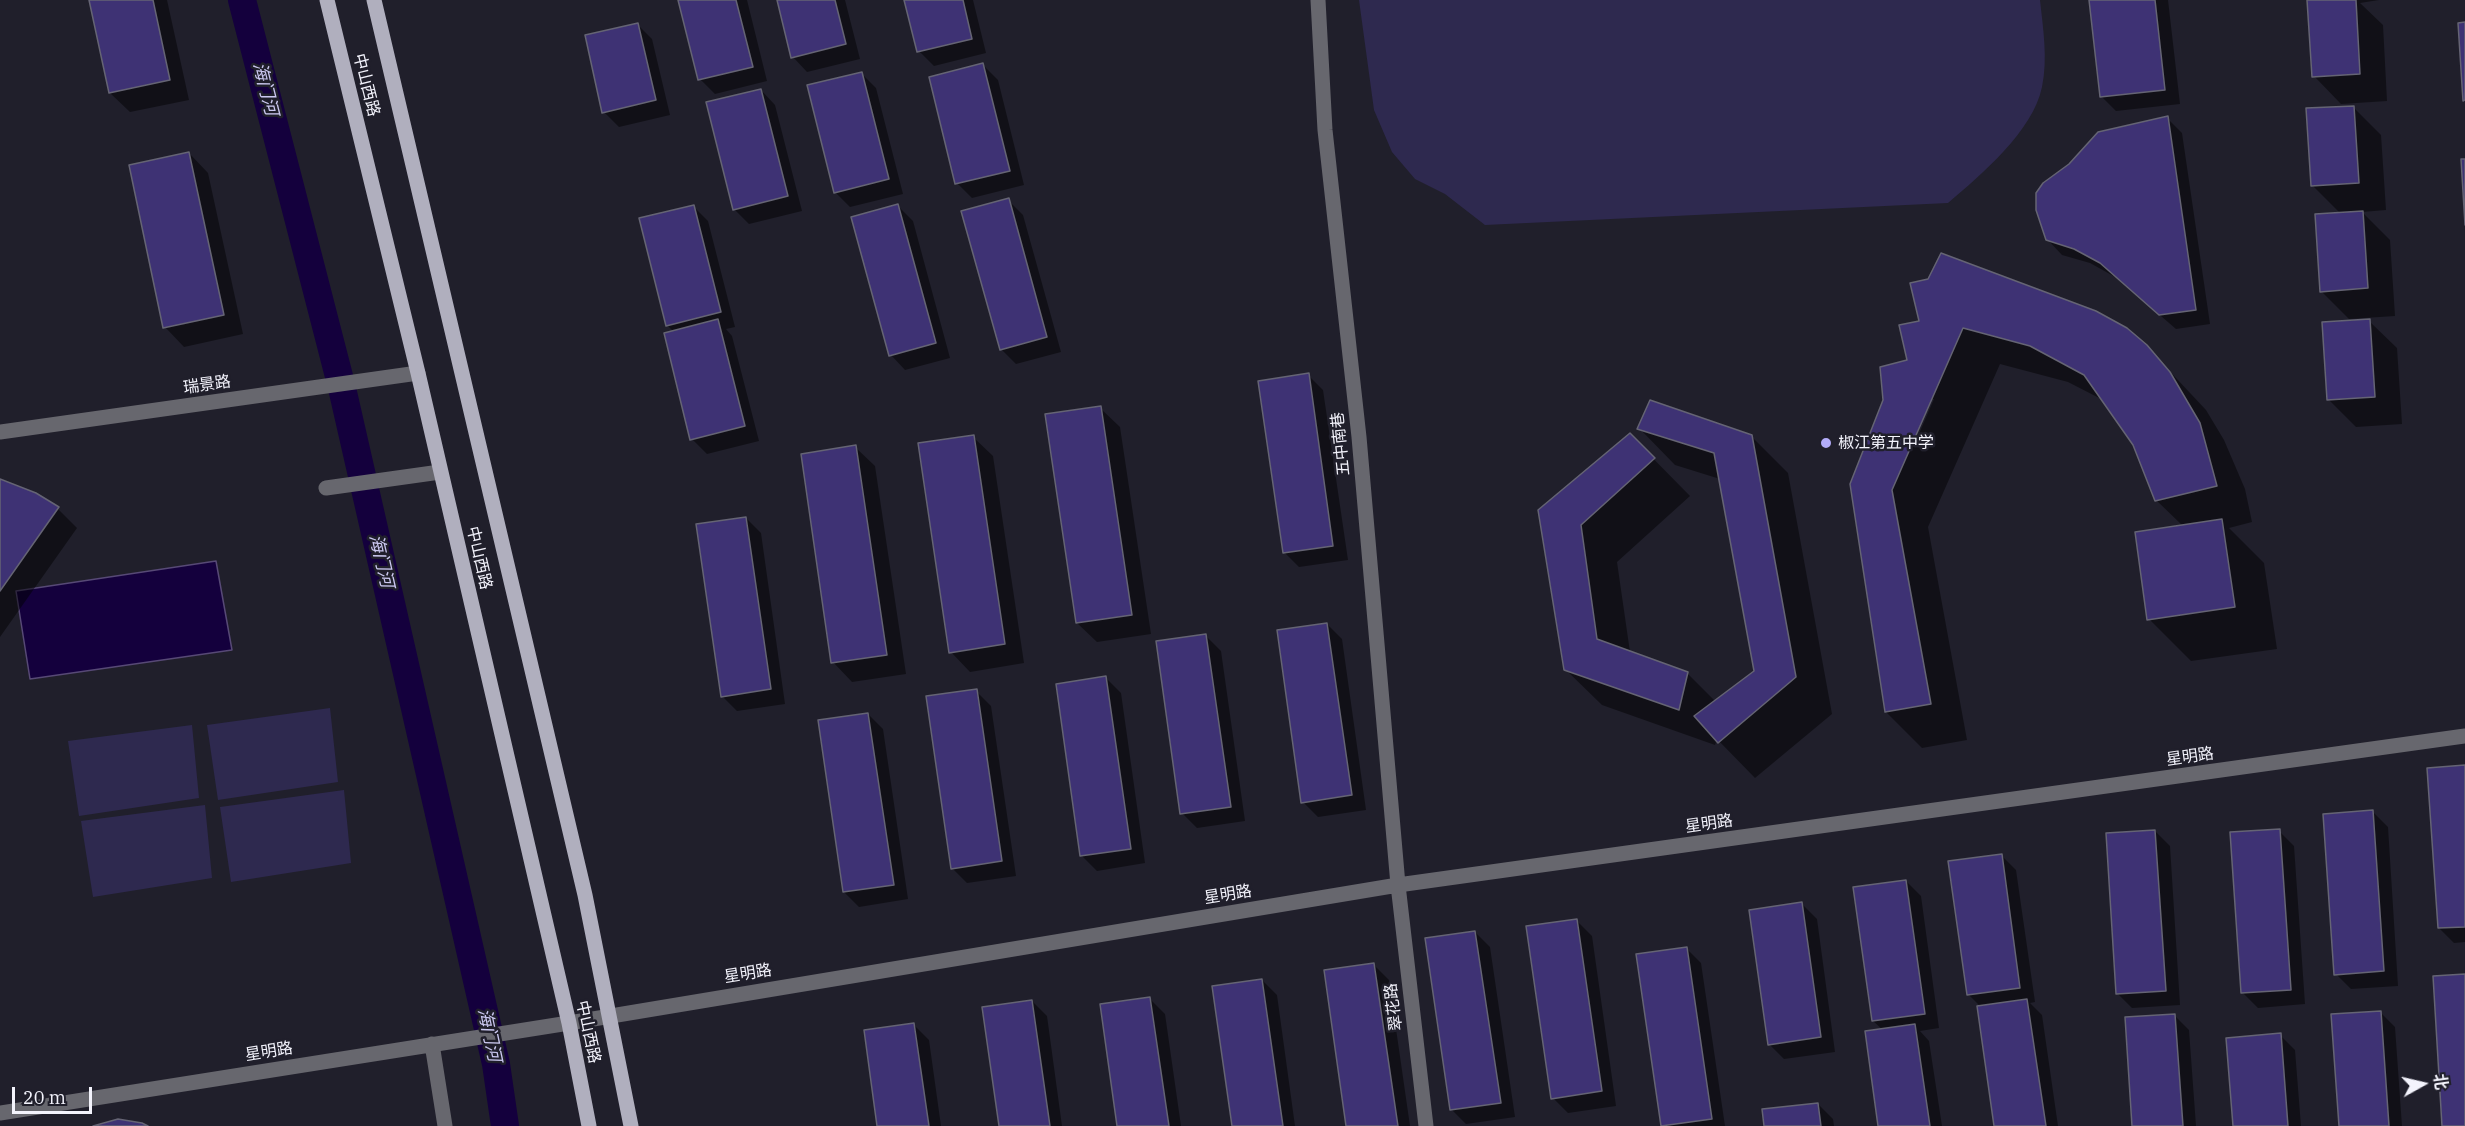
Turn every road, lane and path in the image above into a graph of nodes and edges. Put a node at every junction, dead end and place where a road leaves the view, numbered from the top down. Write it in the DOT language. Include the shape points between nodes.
graph roads {
  1 [pos="327,0"];
  2 [pos="374,0"];
  3 [pos="1318,0"];
  4 [pos="418,373"];
  5 [pos="0,432"];
  6 [pos="440,472"];
  7 [pos="326,488"];
  8 [pos="2465,736"];
  9 [pos="1398,885"];
  10 [pos="610,1016"];
  11 [pos="569,1023"];
  12 [pos="432,1044"];
  13 [pos="0,1113"];
  14 [pos="445,1126"];
  15 [pos="588,1126"];
  16 [pos="631,1126"];
  17 [pos="1426,1126"];
  1 -- 4 [label="main road, 中山西路"];
  2 -- 10 [label="main road, 中山西路" via="585,895"];
  3 -- 9 [label="street, 五中南巷" via="1325,129 1359,437"];
  4 -- 5 [label="street, 瑞景路"];
  4 -- 6 [label="main road, 中山西路"];
  6 -- 7 [label="street"];
  6 -- 11 [label="main road, 中山西路"];
  8 -- 9 [label="street, 星明路"];
  9 -- 10 [label="street, 星明路"];
  9 -- 17 [label="street, 翠花路"];
  10 -- 11 [label="street, 星明路"];
  10 -- 16 [label="main road, 中山西路"];
  11 -- 12 [label="street, 星明路"];
  11 -- 15 [label="main road, 中山西路"];
  12 -- 13 [label="street, 星明路"];
  12 -- 14 [label="street"];
}
